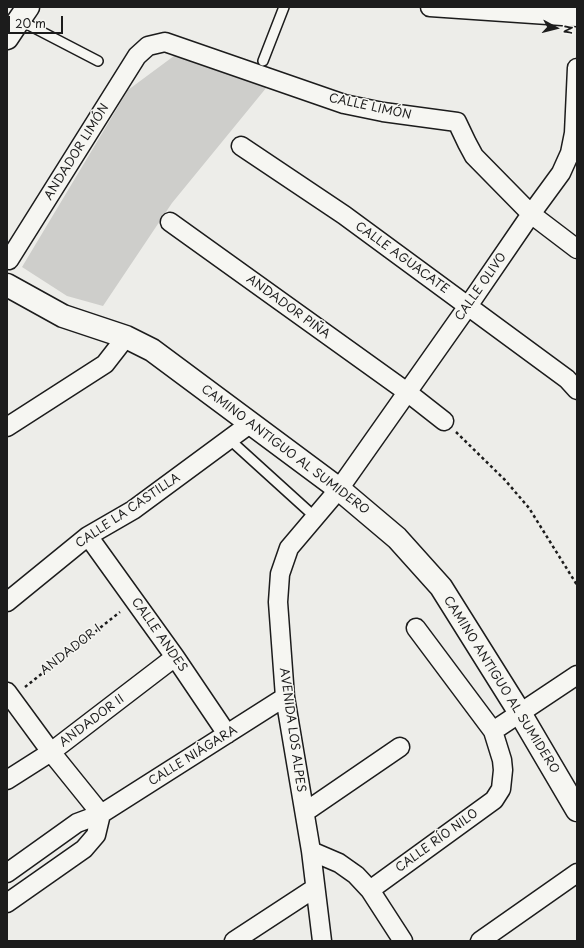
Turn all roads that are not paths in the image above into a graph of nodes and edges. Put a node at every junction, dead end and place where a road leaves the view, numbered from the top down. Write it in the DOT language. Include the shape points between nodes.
graph roads {
  1 [pos="284,7"];
  2 [pos="430,7"];
  3 [pos="23,13"];
  4 [pos="577,17"];
  5 [pos="7,38"];
  6 [pos="148,46"];
  7 [pos="98,61"];
  8 [pos="263,61"];
  9 [pos="577,68"];
  10 [pos="575,134"];
  11 [pos="241,146"];
  12 [pos="531,214"];
  13 [pos="170,222"];
  14 [pos="577,249"];
  15 [pos="9,260"];
  16 [pos="7,285"];
  17 [pos="468,306"];
  18 [pos="126,338"];
  19 [pos="577,390"];
  20 [pos="407,392"];
  21 [pos="444,421"];
  22 [pos="251,423"];
  23 [pos="7,427"];
  24 [pos="229,440"];
  25 [pos="339,489"];
  26 [pos="315,517"];
  27 [pos="88,536"];
  28 [pos="7,602"];
  29 [pos="416,628"];
  30 [pos="175,657"];
  31 [pos="577,675"];
  32 [pos="8,696"];
  33 [pos="285,697"];
  34 [pos="520,713"];
  35 [pos="494,731"];
  36 [pos="227,734"];
  37 [pos="400,747"];
  38 [pos="51,752"];
  39 [pos="7,780"];
  40 [pos="577,810"];
  41 [pos="305,812"];
  42 [pos="101,814"];
  43 [pos="311,851"];
  44 [pos="7,873"];
  45 [pos="577,873"];
  46 [pos="315,888"];
  47 [pos="370,890"];
  48 [pos="7,903"];
  49 [pos="234,941"];
  50 [pos="322,941"];
  51 [pos="403,941"];
  52 [pos="480,941"];
  1 -- 8 [label="lane"];
  2 -- 4 [label="street"];
  3 -- 5 [label="main road"];
  3 -- 7 [label="lane"];
  6 -- 12 [label="street, CALLE LIMÓN" via="165,42 344,104 458,122 474,156"];
  6 -- 15 [label="street, ANDADOR LIMÓN" via="136,56"];
  9 -- 10 [label="street, CALLE OLIVO"];
  10 -- 12 [label="street, CALLE OLIVO" via="561,173"];
  11 -- 17 [label="street, CALLE AGUACATE" via="344,215"];
  12 -- 14 [label="street"];
  12 -- 17 [label="street, CALLE OLIVO"];
  13 -- 20 [label="street, ANDADOR PIÑA"];
  16 -- 18 [label="main road, CAMINO ANTIGUO AL SUMIDERO" via="63,316"];
  17 -- 19 [label="street, CALLE AGUACATE" via="567,379"];
  17 -- 20 [label="street, CALLE OLIVO"];
  18 -- 22 [label="main road, CAMINO ANTIGUO AL SUMIDERO" via="152,350"];
  18 -- 23 [label="street" via="105,364"];
  20 -- 21 [label="street, ANDADOR PIÑA"];
  20 -- 25 [label="street, CALLE OLIVO"];
  22 -- 24 [label="street, CALLE LA CASTILLA"];
  22 -- 25 [label="main road, CAMINO ANTIGUO AL SUMIDERO"];
  24 -- 26 [label="lane"];
  24 -- 27 [label="street, CALLE LA CASTILLA" via="133,510"];
  25 -- 26 [label="street, AVENIDA LOS ALPES"];
  25 -- 34 [label="main road, CAMINO ANTIGUO AL SUMIDERO" via="397,538 441,587"];
  26 -- 33 [label="street, AVENIDA LOS ALPES" via="289,548 280,574 278,602"];
  27 -- 28 [label="street, CALLE LA CASTILLA"];
  27 -- 30 [label="street, CALLE ANDES"];
  29 -- 35 [label="street"];
  30 -- 36 [label="street, CALLE ANDES"];
  30 -- 38 [label="street, ANDADOR II"];
  31 -- 34 [label="street"];
  32 -- 38 [label="street"];
  33 -- 36 [label="street, CALLE NIÁGARA"];
  33 -- 41 [label="street, AVENIDA LOS ALPES"];
  34 -- 35 [label="street"];
  34 -- 40 [label="main road, CAMINO ANTIGUO AL SUMIDERO"];
  35 -- 47 [label="street, CALLE RÍO NILO" via="503,770 501,789 494,800"];
  36 -- 42 [label="street, CALLE NIÁGARA"];
  37 -- 41 [label="street"];
  38 -- 39 [label="street, ANDADOR II"];
  38 -- 42 [label="street"];
  41 -- 43 [label="street, AVENIDA LOS ALPES"];
  42 -- 44 [label="street, CALLE NIÁGARA" via="77,823"];
  42 -- 48 [label="street" via="96,835 84,848"];
  43 -- 46 [label="street, AVENIDA LOS ALPES"];
  43 -- 47 [label="street" via="339,863 356,875"];
  45 -- 52 [label="street"];
  46 -- 49 [label="street"];
  46 -- 50 [label="street, AVENIDA LOS ALPES"];
  47 -- 51 [label="street"];
}
